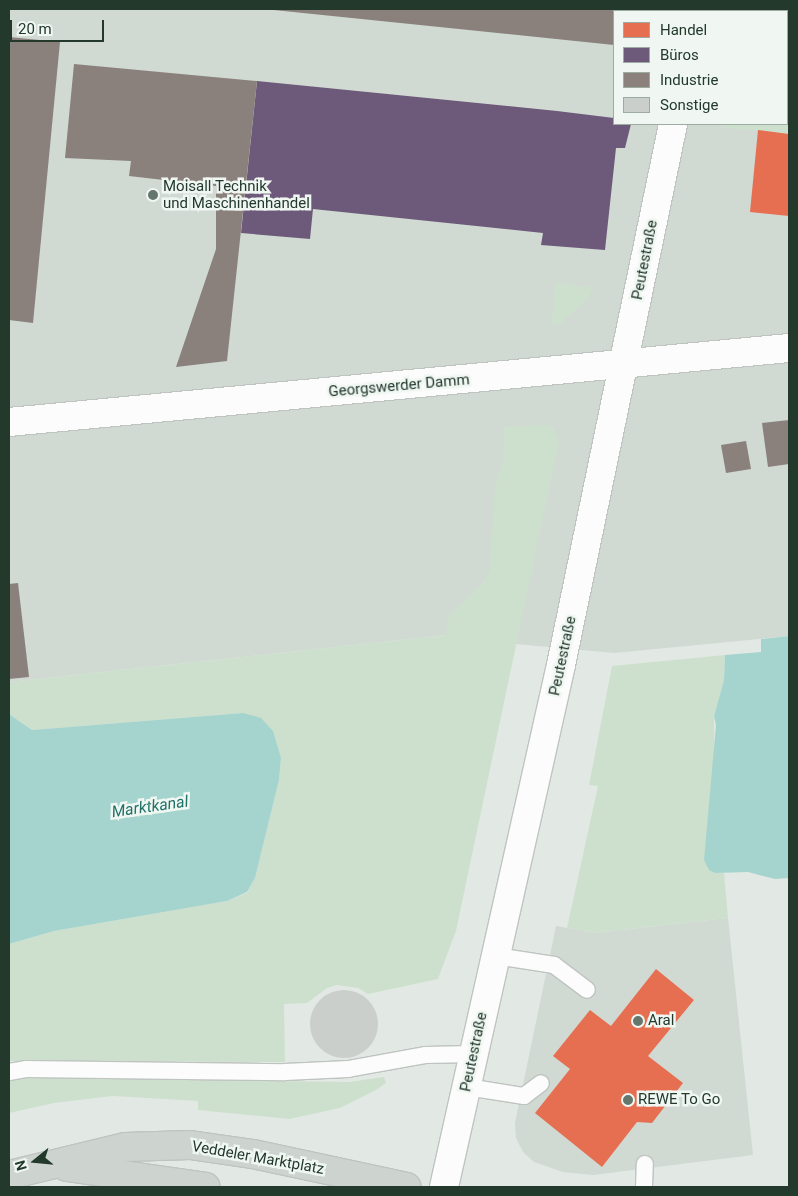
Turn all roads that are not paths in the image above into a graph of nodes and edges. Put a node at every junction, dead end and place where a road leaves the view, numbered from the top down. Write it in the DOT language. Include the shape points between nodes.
graph roads {
  1 [pos="673,125"];
  2 [pos="789,348"];
  3 [pos="623,365"];
  4 [pos="9,422"];
  5 [pos="496,956"];
  6 [pos="587,990"];
  7 [pos="474,1054"];
  8 [pos="9,1072"];
  9 [pos="541,1083"];
  10 [pos="467,1087"];
  11 [pos="48,1164"];
  12 [pos="644,1164"];
  13 [pos="9,1175"];
  14 [pos="206,1187"];
  15 [pos="407,1187"];
  16 [pos="444,1187"];
  17 [pos="644,1187"];
  1 -- 3 [label="street, Peutestraße"];
  2 -- 3 [label="street, Georgswerder Damm"];
  3 -- 4 [label="street, Georgswerder Damm"];
  3 -- 5 [label="street, Peutestraße"];
  5 -- 6 [label="lane" via="554,965"];
  5 -- 7 [label="street, Peutestraße"];
  7 -- 8 [label="lane" via="425,1055 348,1070 26,1069"];
  7 -- 10 [label="street, Peutestraße"];
  9 -- 10 [label="lane" via="524,1096"];
  10 -- 16 [label="street, Peutestraße"];
  11 -- 13 [label="main road, Veddeler Marktplatz"];
  11 -- 14 [label="main road, Veddeler Marktplatz"];
  11 -- 15 [label="main road, Veddeler Marktplatz" via="126,1147 190,1145 253,1154"];
  12 -- 17 [label="lane"];
}
